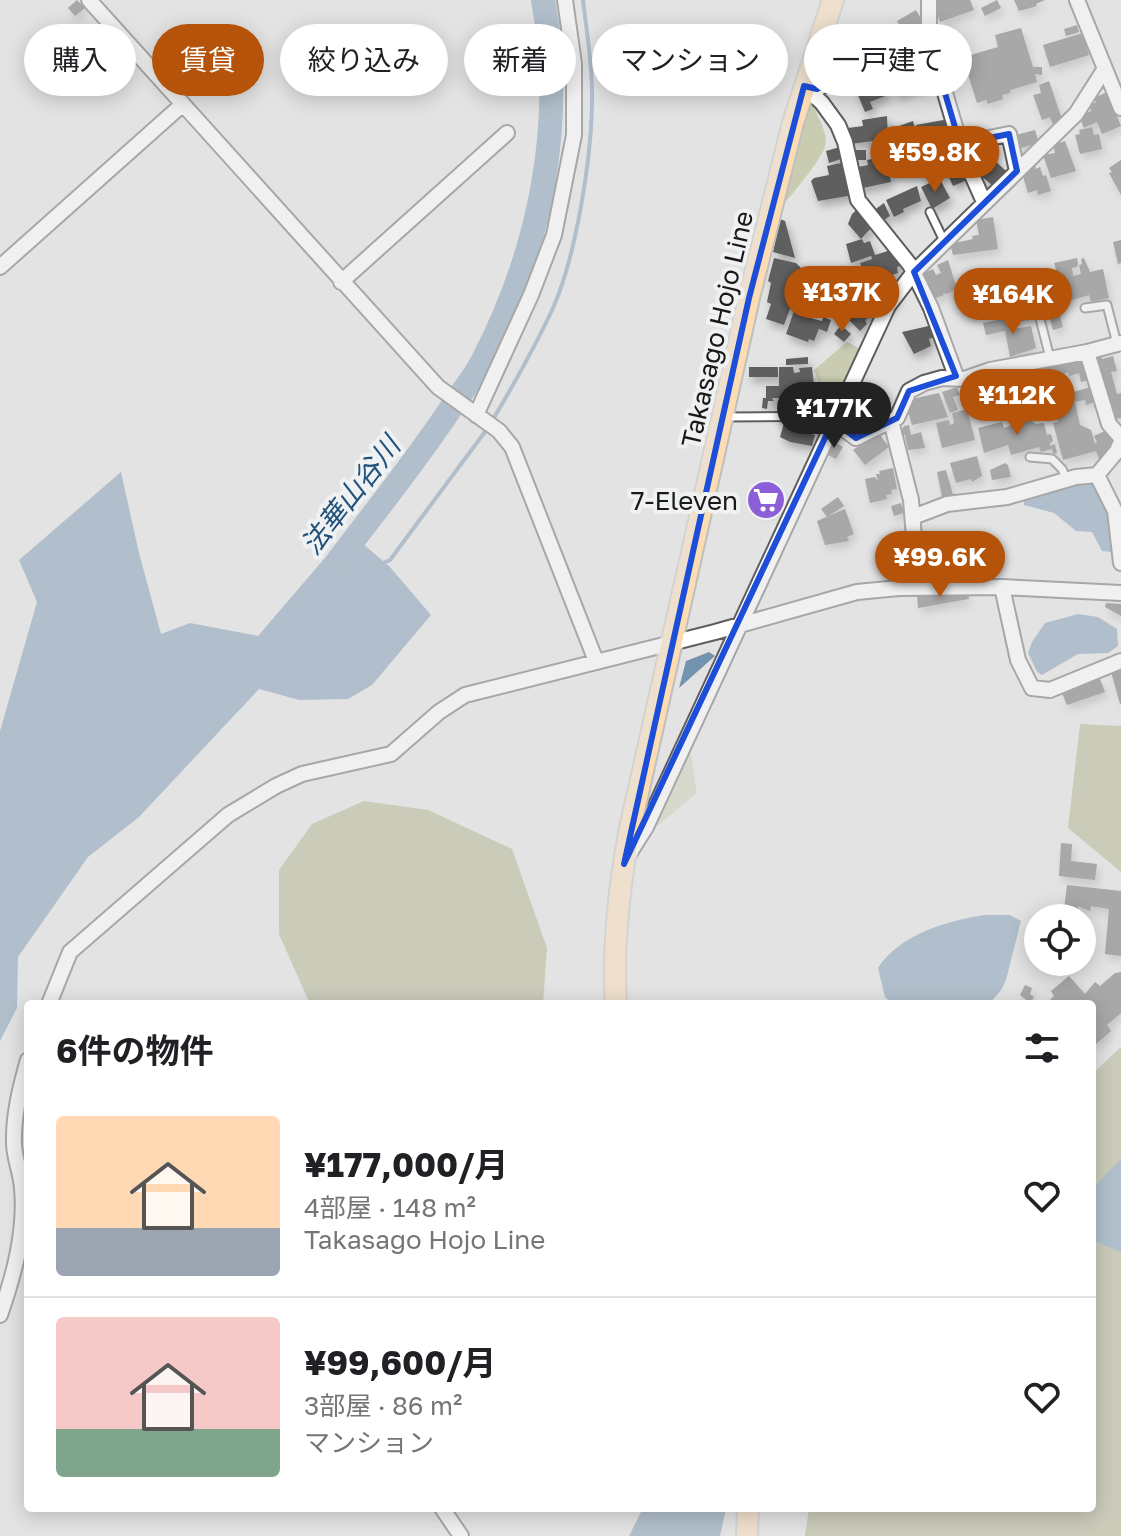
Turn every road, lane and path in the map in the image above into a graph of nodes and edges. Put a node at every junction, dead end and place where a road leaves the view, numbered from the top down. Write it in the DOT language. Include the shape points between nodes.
graph roads {
  1 [pos="89,0"];
  2 [pos="565,0"];
  3 [pos="833,0"];
  4 [pos="929,0"];
  5 [pos="1077,0"];
  6 [pos="825,24"];
  7 [pos="929,24"];
  8 [pos="1104,70"];
  9 [pos="804,86"];
  10 [pos="815,96"];
  11 [pos="946,96"];
  12 [pos="183,104"];
  13 [pos="1121,108"];
  14 [pos="507,133"];
  15 [pos="960,144"];
  16 [pos="1017,171"];
  17 [pos="984,202"];
  18 [pos="930,212"];
  19 [pos="944,241"];
  20 [pos="0,267"];
  21 [pos="914,272"];
  22 [pos="341,282"];
  23 [pos="1085,308"];
  24 [pos="1038,311"];
  25 [pos="1119,344"];
  26 [pos="1087,352"];
  27 [pos="1050,358"];
  28 [pos="956,376"];
  29 [pos="723,417"];
  30 [pos="480,418"];
  31 [pos="834,418"];
  32 [pos="891,421"];
  33 [pos="1121,440"];
  34 [pos="1030,457"];
  35 [pos="1097,475"];
  36 [pos="1067,480"];
  37 [pos="913,517"];
  38 [pos="1121,563"];
  39 [pos="918,587"];
  40 [pos="1002,587"];
  41 [pos="1121,593"];
  42 [pos="738,625"];
  43 [pos="673,642"];
  44 [pos="596,661"];
  45 [pos="1121,661"];
  46 [pos="624,864"];
  47 [pos="51,1000"];
  48 [pos="616,1000"];
  49 [pos="24,1076"];
  50 [pos="24,1186"];
  51 [pos="24,1200"];
  52 [pos="0,1315"];
  53 [pos="445,1512"];
  54 [pos="748,1512"];
  55 [pos="461,1536"];
  56 [pos="747,1536"];
  1 -- 12 [label="street"];
  2 -- 30 [label="street" via="574,64 574,135 554,235"];
  3 -- 6 [label="main road, Takasago Hojo Line"];
  4 -- 7 [label="street"];
  5 -- 8 [label="street"];
  8 -- 13 [label="street"];
  8 -- 16 [label="street" via="1076,114"];
  9 -- 29 [label="main road, Takasago Hojo Line"];
  10 -- 21 [label="street" via="838,125 858,200"];
  11 -- 15 [label="street"];
  12 -- 20 [label="street"];
  12 -- 22 [label="street"];
  14 -- 22 [label="street"];
  15 -- 16 [label="street" via="1009,134"];
  15 -- 17 [label="street"];
  16 -- 17 [label="street"];
  17 -- 19 [label="street"];
  18 -- 19 [label="lane"];
  19 -- 21 [label="street"];
  21 -- 28 [label="street"];
  21 -- 31 [label="street" via="888,306"];
  22 -- 30 [label="street" via="438,387"];
  23 -- 25 [label="lane" via="1107,305"];
  24 -- 27 [label="lane"];
  25 -- 26 [label="street"];
  26 -- 27 [label="street"];
  26 -- 33 [label="street" via="1109,424"];
  27 -- 28 [label="street" via="964,379"];
  28 -- 32 [label="street" via="909,391"];
  29 -- 31 [label="lane"];
  29 -- 43 [label="main road, Takasago Hojo Line"];
  30 -- 44 [label="street" via="512,447"];
  31 -- 32 [label="street" via="856,438"];
  31 -- 42 [label="street"];
  32 -- 37 [label="street"];
  33 -- 35 [label="street"];
  34 -- 36 [label="lane" via="1052,459"];
  35 -- 36 [label="street"];
  35 -- 38 [label="street" via="1115,511"];
  36 -- 37 [label="street" via="1007,497 947,504"];
  37 -- 39 [label="street"];
  39 -- 40 [label="street"];
  39 -- 42 [label="street" via="857,592"];
  40 -- 41 [label="street"];
  40 -- 45 [label="street" via="1018,660 1032,688 1050,690"];
  42 -- 43 [label="street"];
  42 -- 46 [label="street"];
  43 -- 44 [label="street"];
  43 -- 46 [label="main road, Takasago Hojo Line"];
  44 -- 47 [label="street" via="465,695 391,754 302,774 228,815 70,952"];
  46 -- 48 [label="main road, Takasago Hojo Line"];
  49 -- 50 [label="street" via="14,1147"];
  51 -- 52 [label="street" via="13,1279"];
  53 -- 55 [label="street"];
  54 -- 56 [label="main road"];
}
